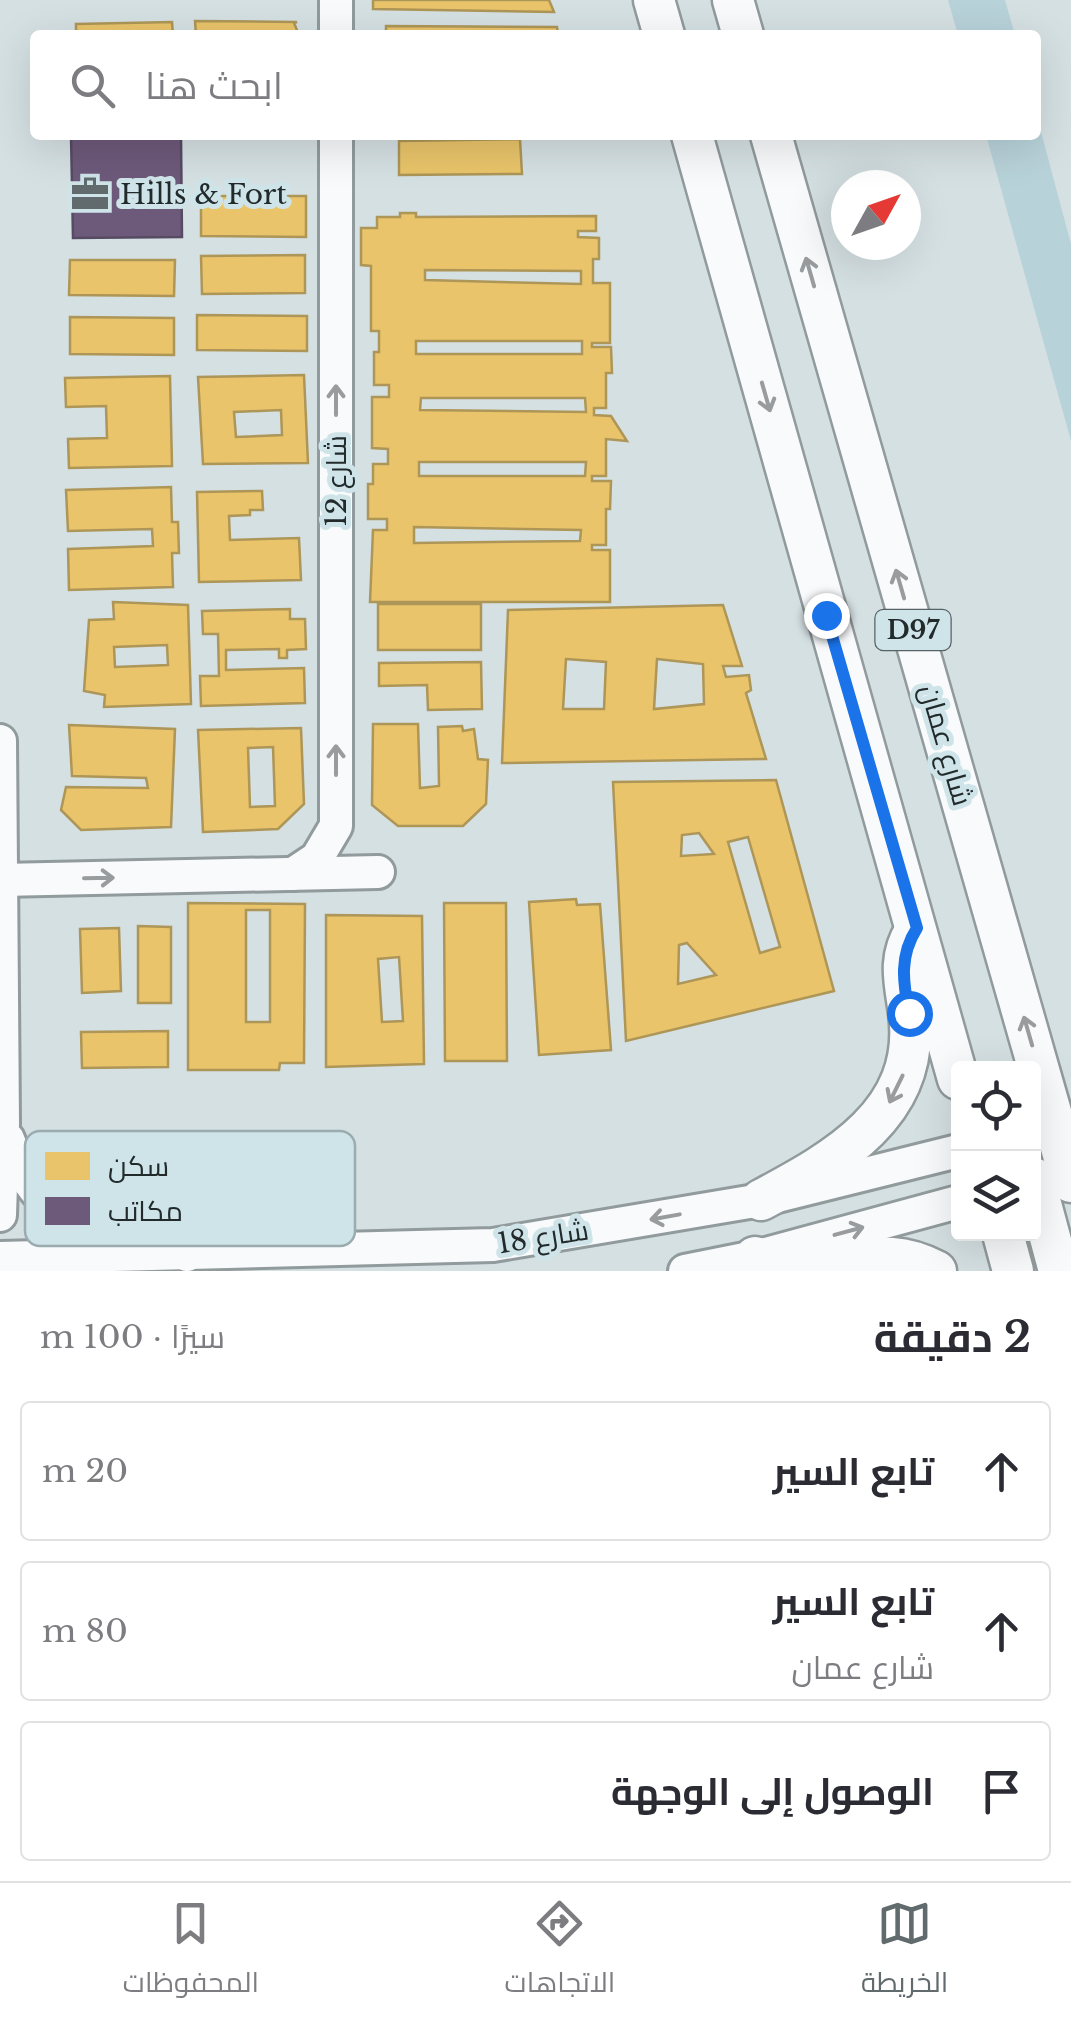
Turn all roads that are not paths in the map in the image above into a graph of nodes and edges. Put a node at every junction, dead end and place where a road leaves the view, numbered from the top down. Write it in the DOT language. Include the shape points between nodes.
graph roads {
  1 [pos="336,0"];
  2 [pos="654,0"];
  3 [pos="733,0"];
  4 [pos="336,30"];
  5 [pos="663,30"];
  6 [pos="742,30"];
  7 [pos="336,140"];
  8 [pos="693,140"];
  9 [pos="772,140"];
  10 [pos="0,741"];
  11 [pos="336,826"];
  12 [pos="294,874"];
  13 [pos="1,880"];
  14 [pos="917,928"];
  15 [pos="953,1061"];
  16 [pos="3,1123"];
  17 [pos="1044,1128"];
  18 [pos="951,1153"];
  19 [pos="25,1179"];
  20 [pos="1048,1179"];
  21 [pos="761,1200"];
  22 [pos="951,1204"];
  23 [pos="0,1215"];
  24 [pos="1005,1241"];
  25 [pos="180,1246"];
  26 [pos="187,1254"];
  27 [pos="755,1257"];
  28 [pos="0,1258"];
  29 [pos="685,1271"];
  30 [pos="936,1271"];
  31 [pos="1013,1271"];
  32 [pos="1059,1271"];
  1 -- 4 [label="street"];
  2 -- 5 [label="main road"];
  3 -- 6 [label="main road"];
  11 -- 7 [label="street, شارع 12, one-way"];
  8 -- 14 [label="main road, D97, one-way"];
  17 -- 9 [label="main road, شارع عمان / D97, one-way"];
  10 -- 13 [label="street"];
  11 -- 12 [label="street" via="317,858"];
  11 -- 12 [label="street" via="378,872"];
  13 -- 12 [label="street, one-way"];
  13 -- 16 [label="street"];
  14 -- 15 [label="main road, D97"];
  14 -- 21 [label="main road, one-way" via="903,963 910,1035 894,1094 858,1142"];
  16 -- 19 [label="street"];
  16 -- 23 [label="street"];
  17 -- 20 [label="main road, شارع عمان / D97"];
  18 -- 21 [label="street, شارع 18"];
  20 -- 32 [label="main road, شارع عمان"];
  21 -- 26 [label="street, شارع 18, one-way" via="493,1245"];
  27 -- 22 [label="street, one-way"];
  24 -- 31 [label="main road"];
  25 -- 26 [label="street"];
  26 -- 28 [label="street, شارع 18"];
  27 -- 29 [label="street"];
  27 -- 30 [label="main road" via="823,1266 884,1256"];
}
